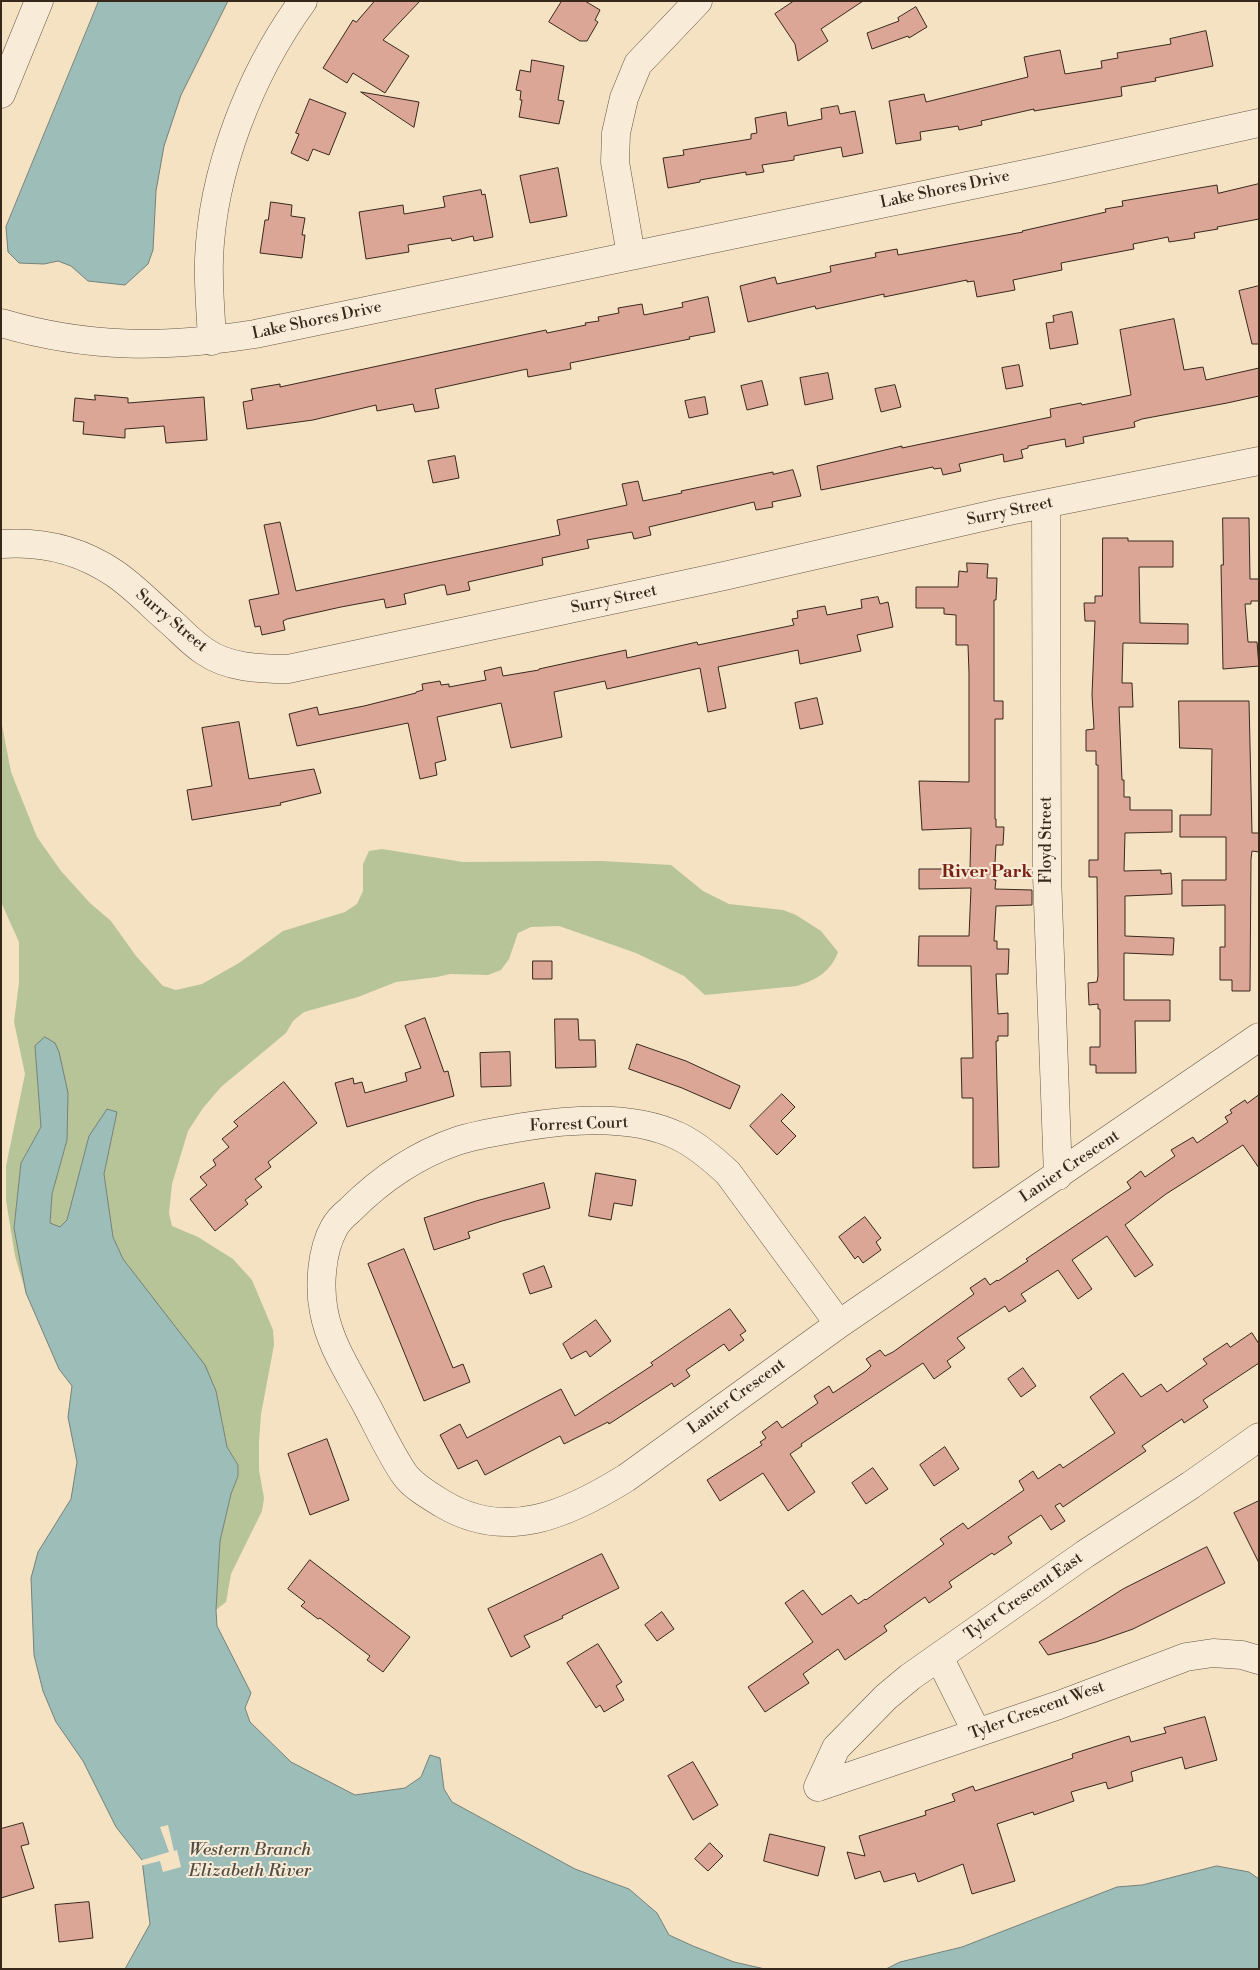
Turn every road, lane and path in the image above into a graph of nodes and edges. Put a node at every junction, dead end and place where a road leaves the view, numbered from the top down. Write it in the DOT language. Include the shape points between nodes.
graph roads {
  1 [pos="39,1"];
  2 [pos="302,1"];
  3 [pos="698,1"];
  4 [pos="1,94"];
  5 [pos="1259,123"];
  6 [pos="631,255"];
  7 [pos="1,323"];
  8 [pos="212,341"];
  9 [pos="1259,461"];
  10 [pos="1046,504"];
  11 [pos="1,544"];
  12 [pos="1259,1037"];
  13 [pos="1058,1176"];
  14 [pos="329,1243"];
  15 [pos="839,1324"];
  16 [pos="1259,1437"];
  17 [pos="939,1657"];
  18 [pos="1259,1660"];
  19 [pos="977,1733"];
  20 [pos="818,1787"];
  1 -- 4 [label="street"];
  2 -- 8 [label="street" via="267,60 241,114 224,160 214,206 209,261"];
  3 -- 6 [label="street" via="638,64 624,98 616,133 614,162"];
  5 -- 6 [label="street, Lake Shores Drive"];
  6 -- 8 [label="street, Lake Shores Drive"];
  7 -- 8 [label="street, Lake Shores Drive" via="81,341 153,344"];
  9 -- 10 [label="street, Surry Street"];
  10 -- 11 [label="street, Surry Street" via="288,669 234,664 204,651 114,573 85,558 51,546 25,542"];
  10 -- 13 [label="street, Floyd Street" via="1047,875"];
  12 -- 13 [label="street, Lanier Crescent"];
  13 -- 15 [label="street, Lanier Crescent"];
  14 -- 15 [label="street, Forrest Court" via="334,1228 365,1194 424,1155 458,1141 531,1126 638,1123 679,1137 705,1152 728,1173"];
  14 -- 15 [label="street, Lanier Crescent" via="321,1284 332,1340 406,1476 453,1510 503,1523 558,1513 590,1500 626,1478"];
  16 -- 17 [label="street, Tyler Crescent East"];
  17 -- 19 [label="street"];
  17 -- 20 [label="street, Tyler Crescent East" via="886,1697 836,1748"];
  18 -- 19 [label="street, Tyler Crescent West" via="1213,1653 1186,1657"];
  19 -- 20 [label="street, Tyler Crescent West"];
}
